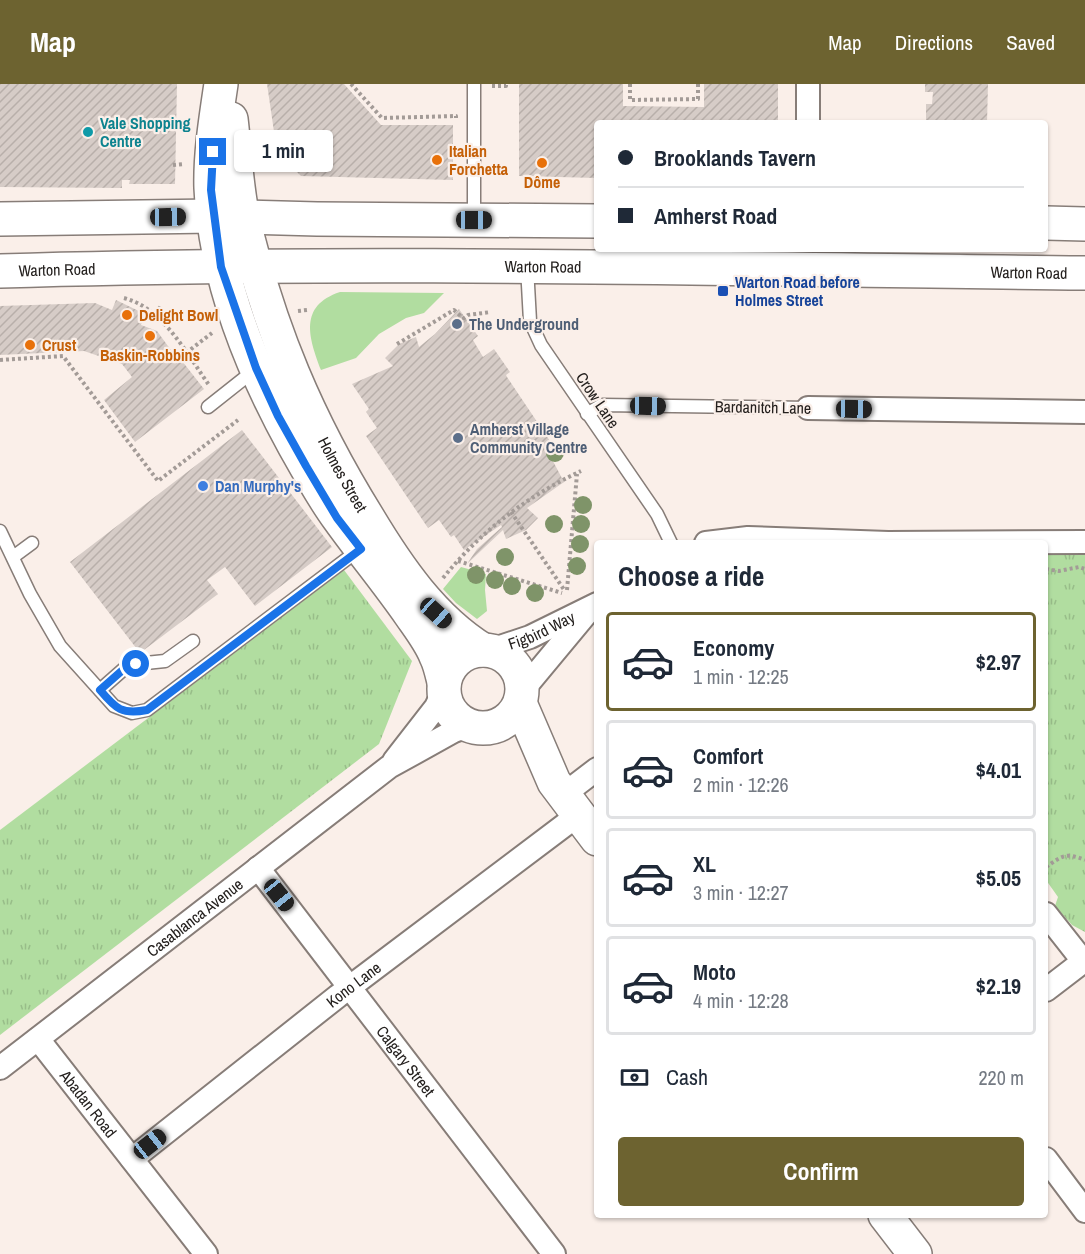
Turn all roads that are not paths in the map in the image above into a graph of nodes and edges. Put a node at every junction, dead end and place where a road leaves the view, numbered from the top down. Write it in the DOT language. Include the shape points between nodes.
graph roads {
  1 [pos="221,84"];
  2 [pos="227,84"];
  3 [pos="474,84"];
  4 [pos="808,84"];
  5 [pos="808,120"];
  6 [pos="229,216"];
  7 [pos="0,219"];
  8 [pos="474,220"];
  9 [pos="594,221"];
  10 [pos="1048,223"];
  11 [pos="1085,224"];
  12 [pos="808,259"];
  13 [pos="527,266"];
  14 [pos="221,267"];
  15 [pos="256,267"];
  16 [pos="0,271"];
  17 [pos="1085,273"];
  18 [pos="256,368"];
  19 [pos="207,407"];
  20 [pos="808,408"];
  21 [pos="1085,412"];
  22 [pos="587,414"];
  23 [pos="0,531"];
  24 [pos="670,540"];
  25 [pos="731,540"];
  26 [pos="778,540"];
  27 [pos="1048,542"];
  28 [pos="1085,542"];
  29 [pos="32,543"];
  30 [pos="361,549"];
  31 [pos="13,557"];
  32 [pos="594,606"];
  33 [pos="193,641"];
  34 [pos="487,650"];
  35 [pos="444,686"];
  36 [pos="100,690"];
  37 [pos="521,697"];
  38 [pos="480,726"];
  39 [pos="389,767"];
  40 [pos="594,774"];
  41 [pos="573,808"];
  42 [pos="258,868"];
  43 [pos="1048,916"];
  44 [pos="1084,961"];
  45 [pos="349,988"];
  46 [pos="1048,988"];
  47 [pos="38,1039"];
  48 [pos="0,1068"];
  49 [pos="132,1159"];
  50 [pos="1048,1162"];
  51 [pos="1085,1211"];
  52 [pos="887,1218"];
  53 [pos="206,1254"];
  54 [pos="554,1254"];
  55 [pos="915,1254"];
  1 -- 6 [label="main road" via="211,190"];
  2 -- 6 [label="main road" via="237,185"];
  3 -- 8 [label="lane"];
  4 -- 5 [label="street"];
  6 -- 7 [label="main road"];
  6 -- 8 [label="main road"];
  6 -- 14 [label="main road, Holmes Street"];
  6 -- 15 [label="main road, Holmes Street"];
  8 -- 9 [label="main road"];
  10 -- 11 [label="main road"];
  12 -- 13 [label="main road, Warton Road"];
  12 -- 17 [label="main road, Warton Road"];
  13 -- 15 [label="main road, Warton Road"];
  13 -- 22 [label="lane, Crow Lane" via="530,321 541,345"];
  14 -- 15 [label="main road, Warton Road"];
  14 -- 16 [label="main road, Warton Road"];
  14 -- 18 [label="main road, Holmes Street"];
  15 -- 34 [label="main road, Holmes Street" via="285,357 307,409 344,478 379,536 436,613 467,640"];
  18 -- 19 [label="lane"];
  18 -- 30 [label="main road, Holmes Street" via="306,466"];
  20 -- 21 [label="street, Bardanitch Lane"];
  20 -- 22 [label="lane, Bardanitch Lane" via="602,405"];
  22 -- 24 [label="lane, Crow Lane" via="657,514"];
  23 -- 31 [label="lane"];
  25 -- 26 [label="street"];
  27 -- 28 [label="street"];
  29 -- 31 [label="lane"];
  30 -- 35 [label="main road, Holmes Street" via="432,648"];
  30 -- 36 [label="lane" via="147,710 132,713 114,706"];
  31 -- 36 [label="lane" via="26,596 55,648"];
  32 -- 34 [label="street, Figbird Way" via="530,637"];
  32 -- 37 [label="street, Figbird Way"];
  33 -- 36 [label="lane" via="165,661 125,668"];
  34 -- 35 [label="main road" via="457,659 448,670"];
  34 -- 37 [label="main road, Holmes Street" via="503,655 515,665"];
  35 -- 38 [label="main road, Holmes Street" via="453,714 462,722"];
  35 -- 39 [label="street, Casablanca Avenue" via="436,707"];
  37 -- 38 [label="main road" via="510,717 499,725"];
  37 -- 41 [label="main road, Holmes Street"];
  38 -- 39 [label="street, Casablanca Avenue" via="454,731"];
  38 -- 41 [label="main road, Holmes Street"];
  39 -- 42 [label="street, Casablanca Avenue"];
  40 -- 41 [label="street, Kono Lane"];
  41 -- 45 [label="street, Kono Lane"];
  42 -- 45 [label="street, Calgary Street"];
  42 -- 47 [label="street, Casablanca Avenue"];
  43 -- 44 [label="street"];
  44 -- 46 [label="street"];
  45 -- 49 [label="street, Kono Lane"];
  45 -- 54 [label="street, Calgary Street"];
  47 -- 48 [label="street, Casablanca Avenue"];
  47 -- 49 [label="street, Abadan Road"];
  49 -- 53 [label="street, Abadan Road"];
  50 -- 51 [label="street"];
  52 -- 55 [label="main road"];
}
